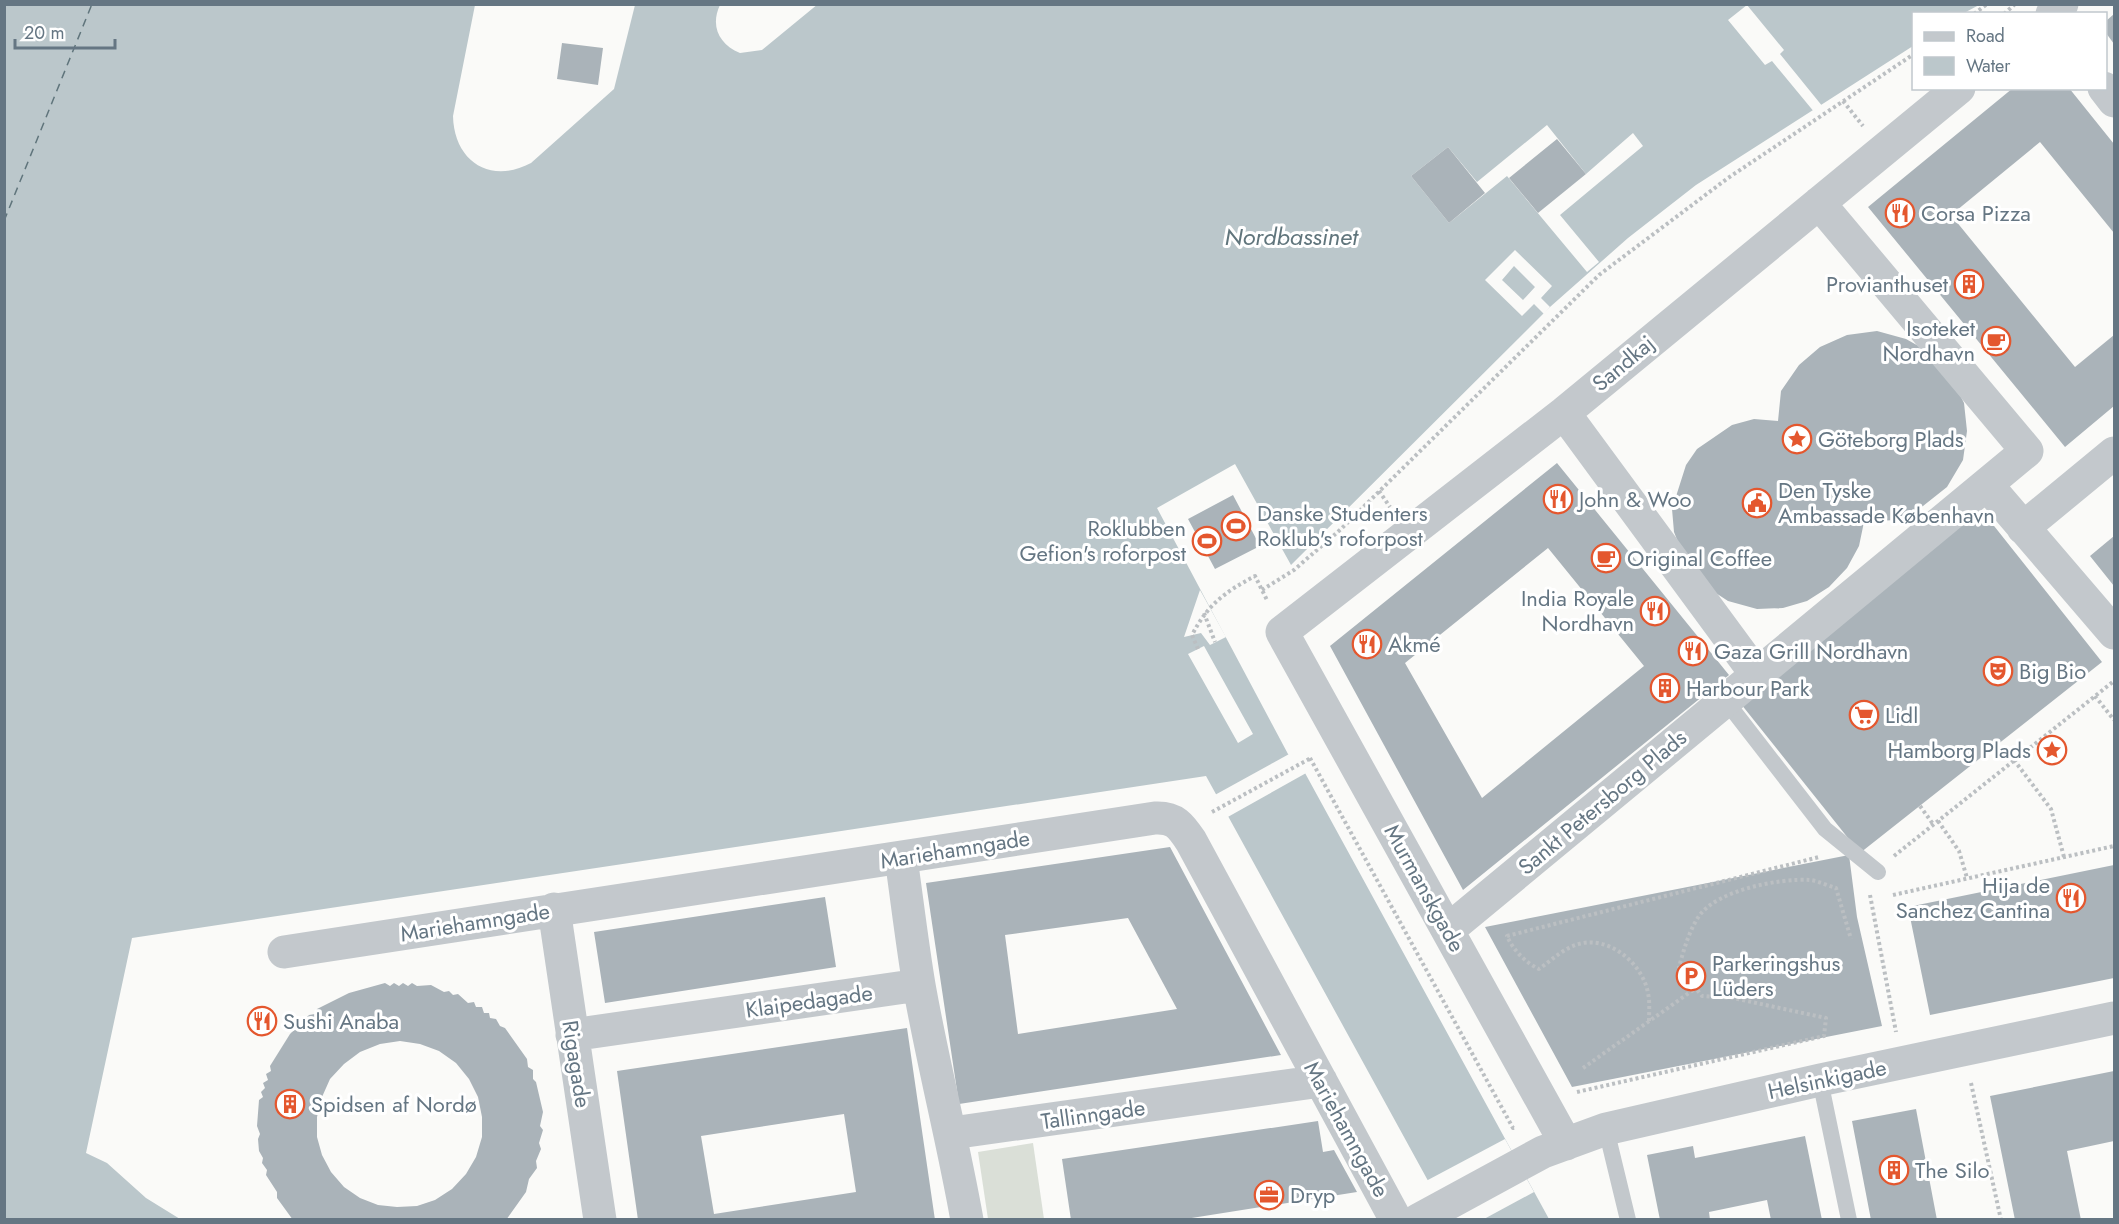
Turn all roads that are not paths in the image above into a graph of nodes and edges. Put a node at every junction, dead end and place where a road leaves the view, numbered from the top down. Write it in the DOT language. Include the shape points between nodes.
graph roads {
  1 [pos="1957,90"];
  2 [pos="1819,202"];
  3 [pos="1564,413"];
  4 [pos="2115,453"];
  5 [pos="1987,485"];
  6 [pos="2023,528"];
  7 [pos="1282,632"];
  8 [pos="2115,633"];
  9 [pos="1756,674"];
  10 [pos="1725,700"];
  11 [pos="901,858"];
  12 [pos="1878,872"];
  13 [pos="554,909"];
  14 [pos="1448,930"];
  15 [pos="284,952"];
  16 [pos="919,985"];
  17 [pos="2115,1018"];
  18 [pos="572,1035"];
  19 [pos="1820,1080"];
  20 [pos="1321,1081"];
  21 [pos="1606,1130"];
  22 [pos="952,1133"];
  23 [pos="1554,1148"];
  24 [pos="1425,1216"];
  25 [pos="600,1220"];
  26 [pos="967,1220"];
  27 [pos="1396,1220"];
  28 [pos="1628,1220"];
  29 [pos="1850,1220"];
  1 -- 2 [label="street, Sandkaj"];
  2 -- 3 [label="street, Sandkaj"];
  2 -- 5 [label="street" via="2027,451"];
  3 -- 7 [label="street, Sandkaj"];
  3 -- 9 [label="street"];
  4 -- 6 [label="street"];
  5 -- 6 [label="street"];
  5 -- 9 [label="street"];
  6 -- 8 [label="street"];
  7 -- 14 [label="street, Murmanskgade"];
  9 -- 10 [label="street, Sankt Petersborg Plads"];
  10 -- 12 [label="lane" via="1825,829"];
  10 -- 14 [label="street, Sankt Petersborg Plads"];
  11 -- 13 [label="street, Mariehamngade"];
  11 -- 16 [label="street"];
  11 -- 20 [label="street, Mariehamngade" via="1155,818 1176,821 1191,841"];
  13 -- 15 [label="street, Mariehamngade"];
  13 -- 18 [label="street, Rigagade"];
  14 -- 23 [label="street, Murmanskgade"];
  16 -- 18 [label="street, Klaipedagade"];
  16 -- 22 [label="street"];
  17 -- 19 [label="street, Helsinkigade"];
  18 -- 25 [label="street, Rigagade"];
  19 -- 21 [label="street, Helsinkigade"];
  19 -- 29 [label="lane"];
  20 -- 22 [label="street, Tallinngade"];
  20 -- 27 [label="street, Mariehamngade"];
  21 -- 23 [label="street, Helsinkigade"];
  21 -- 28 [label="lane"];
  22 -- 26 [label="street"];
  23 -- 24 [label="street, Helsinkigade"];
}
